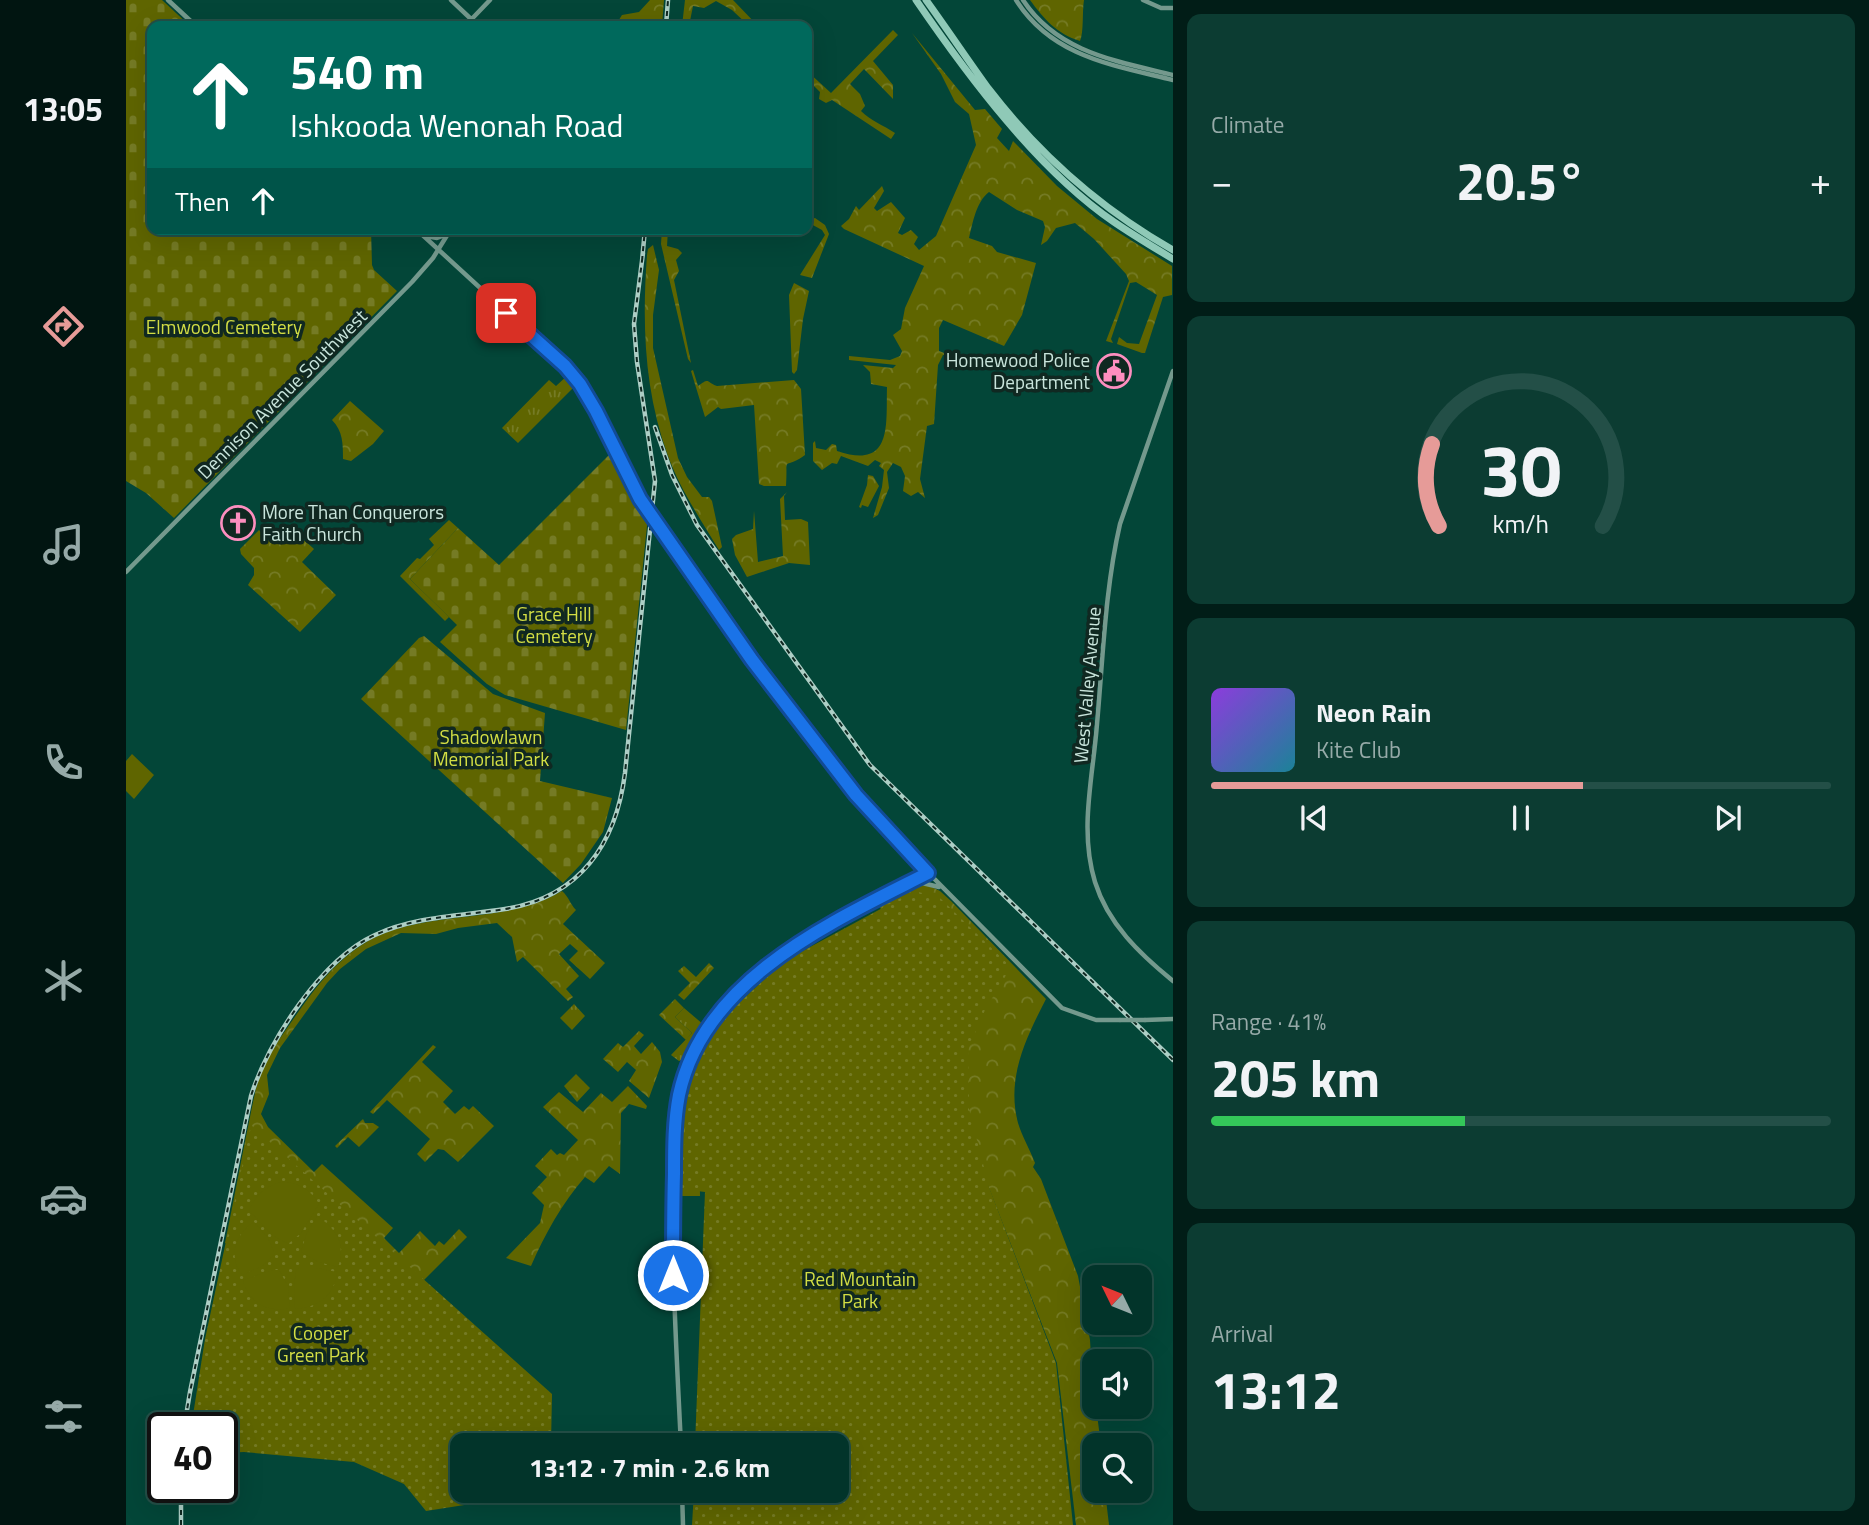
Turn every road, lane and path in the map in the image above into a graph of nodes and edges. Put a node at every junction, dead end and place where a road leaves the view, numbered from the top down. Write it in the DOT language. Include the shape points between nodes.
graph roads {
  1 [pos="168,0"];
  2 [pos="451,0"];
  3 [pos="490,0"];
  4 [pos="926,0"];
  5 [pos="1016,0"];
  6 [pos="1023,0"];
  7 [pos="1143,0"];
  8 [pos="917,2"];
  9 [pos="1172,8"];
  10 [pos="471,19"];
  11 [pos="191,21"];
  12 [pos="1172,75"];
  13 [pos="1172,80"];
  14 [pos="422,235"];
  15 [pos="447,235"];
  16 [pos="438,249"];
  17 [pos="1172,250"];
  18 [pos="1172,259"];
  19 [pos="1172,370"];
  20 [pos="126,572"];
  21 [pos="914,859"];
  22 [pos="928,873"];
  23 [pos="914,881"];
  24 [pos="942,888"];
  25 [pos="1172,981"];
  26 [pos="1172,1019"];
  27 [pos="680,1433"];
  28 [pos="682,1503"];
  29 [pos="683,1525"];
  1 -- 11 [label="main road"];
  2 -- 10 [label="main road"];
  3 -- 10 [label="main road"];
  4 -- 17 [label="highway" via="989,88 1054,161 1107,208"];
  5 -- 13 [label="main road" via="1032,22 1065,48 1097,62"];
  6 -- 12 [label="main road" via="1046,27 1075,47"];
  7 -- 9 [label="main road"];
  8 -- 18 [label="highway" via="994,106 1049,166 1112,221"];
  14 -- 16 [label="main road"];
  15 -- 16 [label="main road, Dennison Avenue Southwest"];
  16 -- 20 [label="main road, Dennison Avenue Southwest" via="412,282"];
  16 -- 21 [label="main road" via="565,366 589,397 640,499 752,660 856,795"];
  19 -- 25 [label="main road, West Valley Avenue" via="1115,547 1087,846 1107,911 1131,944"];
  21 -- 22 [label="main road"];
  21 -- 23 [label="main road"];
  22 -- 23 [label="main road"];
  22 -- 24 [label="main road"];
  23 -- 24 [label="main road"];
  23 -- 27 [label="main road" via="778,958 734,997 709,1027 685,1074 676,1114 673,1275"];
  24 -- 26 [label="main road, bridge" via="1062,1008 1101,1020"];
  28 -- 29 [label="main road"];
}
